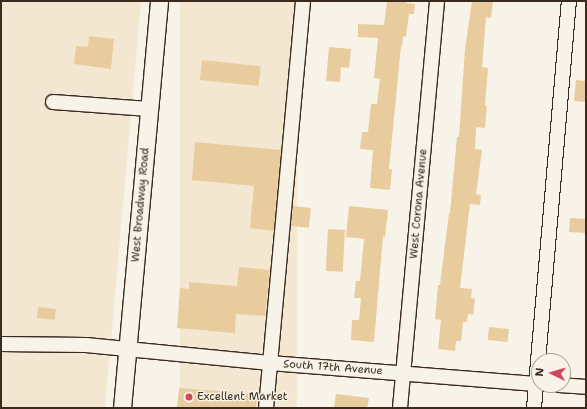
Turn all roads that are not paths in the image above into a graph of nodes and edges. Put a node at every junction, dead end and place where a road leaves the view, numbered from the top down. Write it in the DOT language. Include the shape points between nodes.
graph roads {
  1 [pos="159,1"];
  2 [pos="303,1"];
  3 [pos="437,1"];
  4 [pos="569,1"];
  5 [pos="53,102"];
  6 [pos="149,109"];
  7 [pos="1,344"];
  8 [pos="127,350"];
  9 [pos="541,353"];
  10 [pos="270,363"];
  11 [pos="403,373"];
  12 [pos="531,383"];
  13 [pos="571,386"];
  14 [pos="586,387"];
  15 [pos="536,393"];
  16 [pos="122,408"];
  17 [pos="266,408"];
  18 [pos="400,408"];
  19 [pos="534,408"];
  1 -- 6 [label="main road, West Broadway Road"];
  2 -- 10 [label="street"];
  3 -- 11 [label="street, West Corona Avenue"];
  4 -- 9 [label="street"];
  5 -- 6 [label="street"];
  6 -- 8 [label="main road, West Broadway Road"];
  7 -- 8 [label="street, South 17th Avenue" via="86,345"];
  8 -- 10 [label="street, South 17th Avenue"];
  8 -- 16 [label="main road, West Broadway Road"];
  10 -- 11 [label="street, South 17th Avenue"];
  10 -- 17 [label="street"];
  11 -- 12 [label="street, South 17th Avenue"];
  11 -- 18 [label="street, West Corona Avenue"];
  13 -- 14 [label="street"];
  15 -- 19 [label="street"];
}
